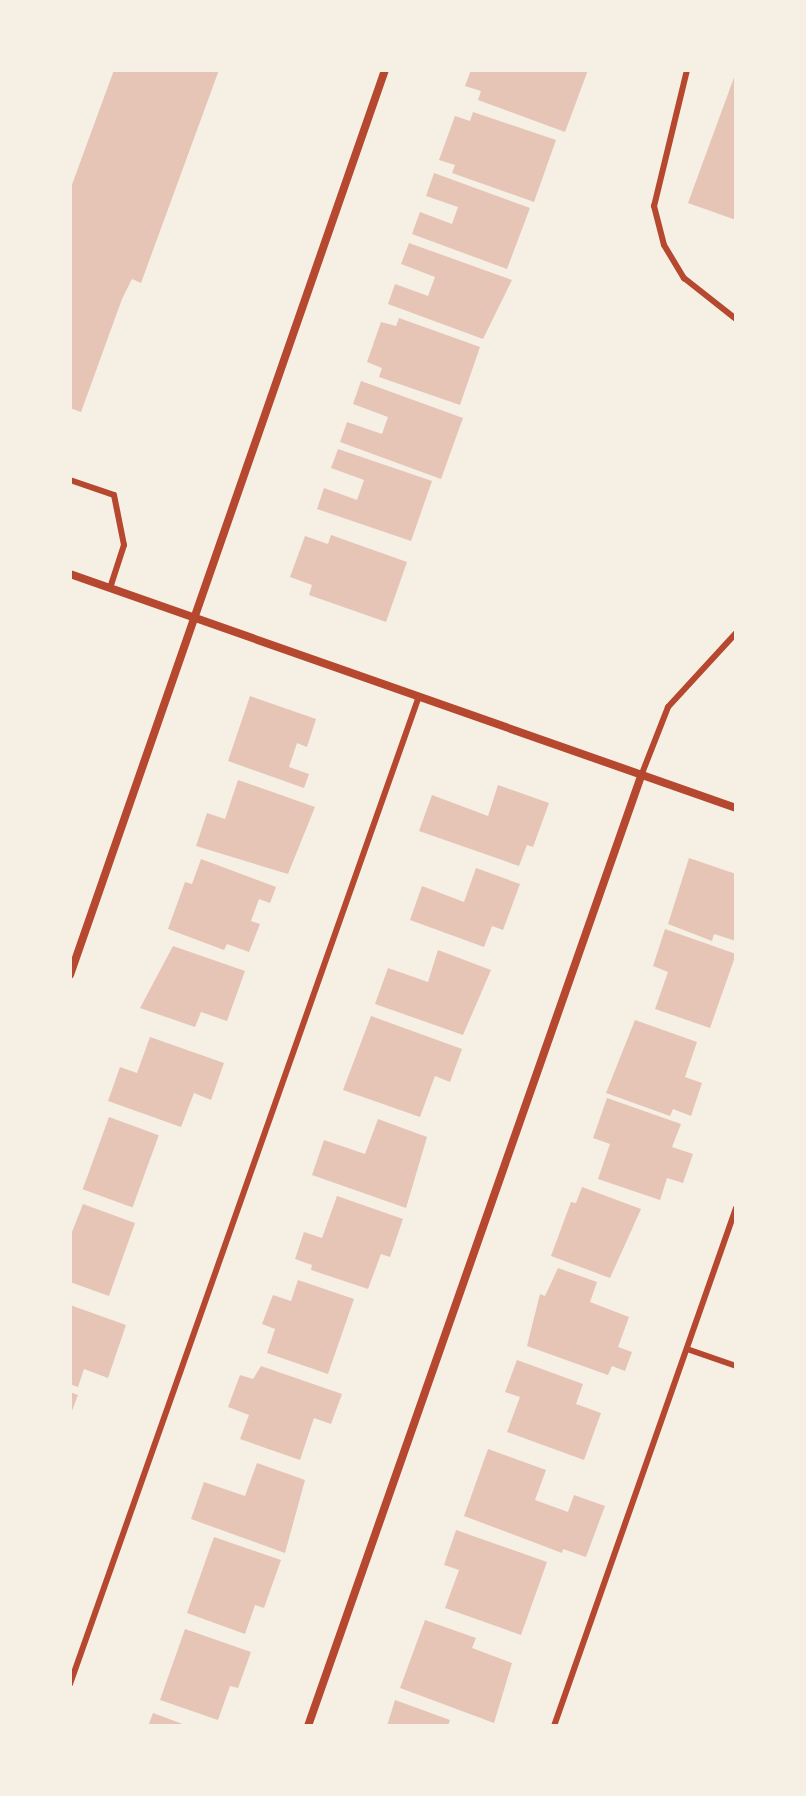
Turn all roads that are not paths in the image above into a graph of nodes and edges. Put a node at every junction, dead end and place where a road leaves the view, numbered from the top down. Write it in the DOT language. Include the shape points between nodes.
graph roads {
  1 [pos="385,70"];
  2 [pos="687,70"];
  3 [pos="736,319"];
  4 [pos="70,480"];
  5 [pos="70,574"];
  6 [pos="110,588"];
  7 [pos="193,618"];
  8 [pos="736,633"];
  9 [pos="419,696"];
  10 [pos="641,776"];
  11 [pos="736,808"];
  12 [pos="70,975"];
  13 [pos="736,1208"];
  14 [pos="687,1349"];
  15 [pos="736,1366"];
  16 [pos="70,1684"];
  17 [pos="308,1726"];
  18 [pos="554,1726"];
  1 -- 7 [label="street"];
  2 -- 3 [label="lane" via="654,206 664,245 684,278"];
  4 -- 6 [label="lane" via="114,495 124,545"];
  5 -- 6 [label="street"];
  6 -- 7 [label="street"];
  7 -- 9 [label="street"];
  7 -- 12 [label="street"];
  8 -- 10 [label="lane" via="668,707"];
  9 -- 10 [label="street"];
  9 -- 16 [label="lane"];
  10 -- 11 [label="street"];
  10 -- 17 [label="street"];
  13 -- 14 [label="lane"];
  14 -- 15 [label="lane"];
  14 -- 18 [label="lane"];
}
